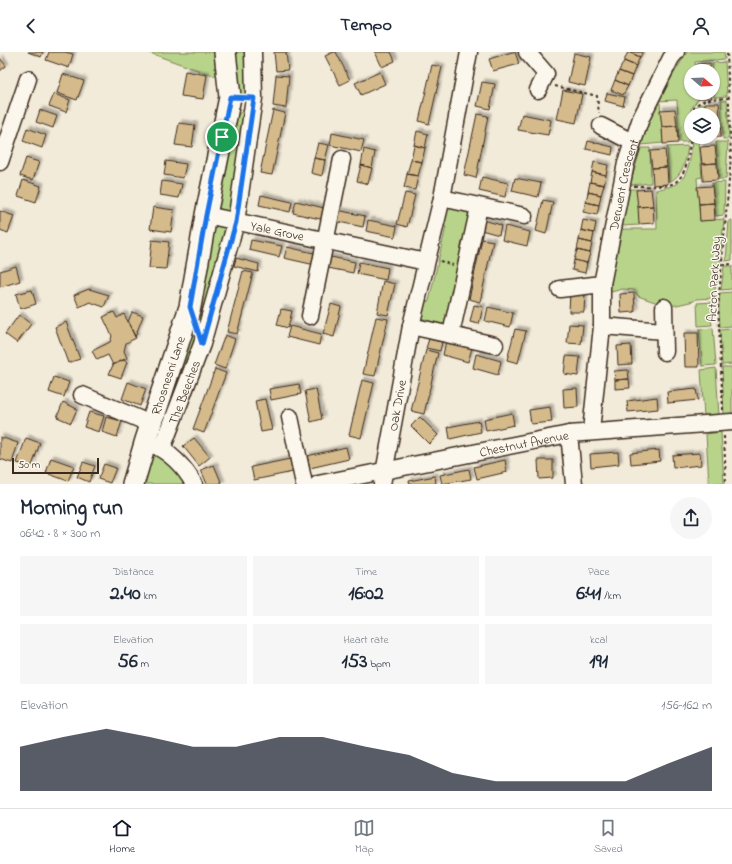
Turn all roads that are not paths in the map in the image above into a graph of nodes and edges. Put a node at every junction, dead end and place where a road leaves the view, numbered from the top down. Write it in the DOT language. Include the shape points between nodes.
graph roads {
  1 [pos="225,52"];
  2 [pos="253,52"];
  3 [pos="468,52"];
  4 [pos="527,52"];
  5 [pos="676,52"];
  6 [pos="28,79"];
  7 [pos="540,87"];
  8 [pos="230,97"];
  9 [pos="254,98"];
  10 [pos="600,126"];
  11 [pos="5,132"];
  12 [pos="632,142"];
  13 [pos="342,159"];
  14 [pos="0,162"];
  15 [pos="442,198"];
  16 [pos="479,207"];
  17 [pos="206,215"];
  18 [pos="524,216"];
  19 [pos="236,222"];
  20 [pos="325,240"];
  21 [pos="427,260"];
  22 [pos="602,284"];
  23 [pos="560,289"];
  24 [pos="190,307"];
  25 [pos="664,308"];
  26 [pos="310,316"];
  27 [pos="411,326"];
  28 [pos="602,326"];
  29 [pos="664,331"];
  30 [pos="451,334"];
  31 [pos="202,344"];
  32 [pos="495,345"];
  33 [pos="665,352"];
  34 [pos="82,395"];
  35 [pos="290,417"];
  36 [pos="728,422"];
  37 [pos="591,431"];
  38 [pos="568,434"];
  39 [pos="153,437"];
  40 [pos="383,478"];
  41 [pos="133,484"];
  42 [pos="194,484"];
  43 [pos="304,484"];
  44 [pos="318,484"];
  45 [pos="574,484"];
  1 -- 8 [label="main road, Rhosnesni Lane"];
  2 -- 9 [label="street, The Beeches"];
  3 -- 15 [label="street, Oak Drive"];
  4 -- 7 [label="street" via="546,74"];
  5 -- 12 [label="street, Derwent Crescent" via="641,118"];
  6 -- 11 [label="street"];
  8 -- 9 [label="street"];
  8 -- 17 [label="main road, Rhosnesni Lane"];
  9 -- 19 [label="street, The Beeches"];
  10 -- 12 [label="street"];
  11 -- 14 [label="street"];
  12 -- 22 [label="street, Derwent Crescent"];
  13 -- 20 [label="street"];
  15 -- 16 [label="street"];
  15 -- 21 [label="street, Oak Drive"];
  16 -- 18 [label="street"];
  16 -- 30 [label="street"];
  17 -- 19 [label="street, Yale Grove"];
  17 -- 24 [label="main road, Rhosnesni Lane"];
  19 -- 20 [label="street, Yale Grove"];
  19 -- 31 [label="street, The Beeches"];
  20 -- 21 [label="street, Yale Grove"];
  20 -- 26 [label="street"];
  21 -- 27 [label="street, Oak Drive"];
  22 -- 23 [label="street"];
  22 -- 28 [label="street, Derwent Crescent"];
  24 -- 31 [label="street"];
  24 -- 39 [label="main road, Rhosnesni Lane"];
  25 -- 29 [label="street"];
  27 -- 30 [label="street"];
  27 -- 40 [label="street, Oak Drive"];
  28 -- 29 [label="street"];
  28 -- 37 [label="street, Derwent Crescent"];
  29 -- 33 [label="street"];
  30 -- 32 [label="street"];
  31 -- 39 [label="street, The Beeches"];
  34 -- 39 [label="street"];
  35 -- 43 [label="street"];
  36 -- 37 [label="street, Chestnut Avenue"];
  37 -- 38 [label="street, Chestnut Avenue"];
  38 -- 40 [label="street, Chestnut Avenue"];
  38 -- 45 [label="street"];
  39 -- 41 [label="main road, Rhosnesni Lane"];
  39 -- 42 [label="street" via="188,472"];
  40 -- 44 [label="street, Chestnut Avenue"];
}
